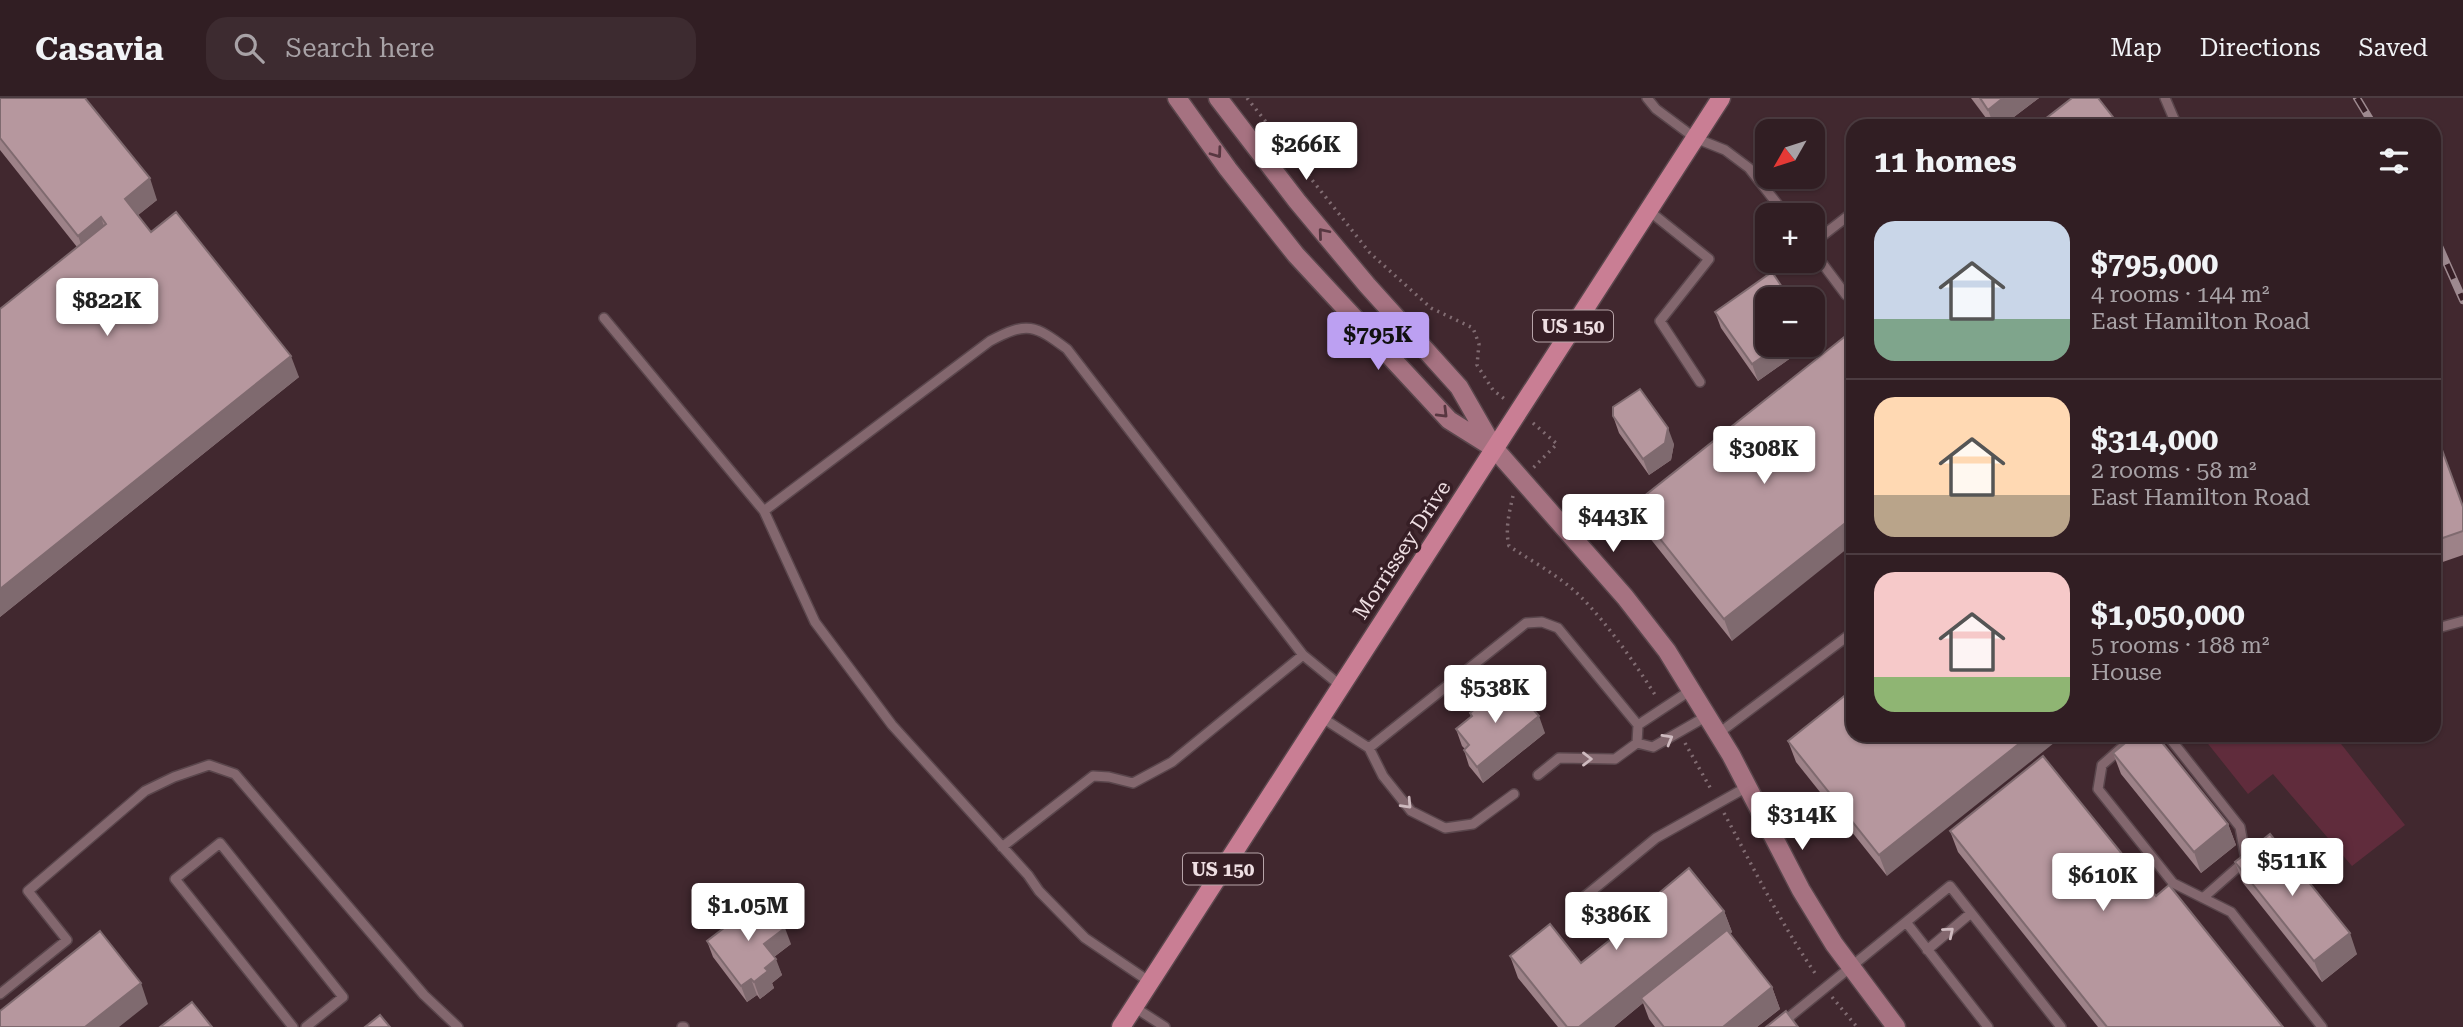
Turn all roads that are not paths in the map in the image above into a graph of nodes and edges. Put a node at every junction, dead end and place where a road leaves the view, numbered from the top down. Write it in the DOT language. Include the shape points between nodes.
graph roads {
  1 [pos="1177,98"];
  2 [pos="1218,98"];
  3 [pos="1647,98"];
  4 [pos="1721,98"];
  5 [pos="2165,98"];
  6 [pos="2174,119"];
  7 [pos="1695,138"];
  8 [pos="1777,203"];
  9 [pos="1648,210"];
  10 [pos="1846,217"];
  11 [pos="1825,234"];
  12 [pos="1825,266"];
  13 [pos="1846,295"];
  14 [pos="604,318"];
  15 [pos="1700,382"];
  16 [pos="1494,448"];
  17 [pos="764,511"];
  18 [pos="2463,621"];
  19 [pos="2441,627"];
  20 [pos="1846,637"];
  21 [pos="1303,655"];
  22 [pos="1341,686"];
  23 [pos="1693,689"];
  24 [pos="1709,715"];
  25 [pos="1321,717"];
  26 [pos="1638,725"];
  27 [pos="1718,733"];
  28 [pos="2128,742"];
  29 [pos="2173,742"];
  30 [pos="1637,743"];
  31 [pos="1369,748"];
  32 [pos="1538,775"];
  33 [pos="1747,787"];
  34 [pos="1514,794"];
  35 [pos="1002,847"];
  36 [pos="1583,898"];
  37 [pos="2203,898"];
  38 [pos="1971,913"];
  39 [pos="1906,922"];
  40 [pos="1927,950"];
  41 [pos="1850,967"];
  42 [pos="1150,982"];
  43 [pos="0,993"];
  44 [pos="1134,1007"];
  45 [pos="293,1027"];
  46 [pos="306,1027"];
  47 [pos="458,1027"];
  48 [pos="1121,1027"];
  49 [pos="1165,1027"];
  50 [pos="1777,1027"];
  51 [pos="1896,1027"];
  52 [pos="1988,1027"];
  53 [pos="2061,1027"];
  54 [pos="2322,1027"];
  1 -- 16 [label="main road, one-way" via="1296,256 1449,420"];
  16 -- 2 [label="main road, one-way" via="1459,387 1305,211"];
  3 -- 7 [label="lane"];
  4 -- 7 [label="main road, Morrissey Drive / US 150"];
  5 -- 6 [label="lane"];
  7 -- 8 [label="lane" via="1725,150 1749,168"];
  7 -- 9 [label="main road, Morrissey Drive / US 150"];
  9 -- 15 [label="lane" via="1709,259 1660,321"];
  9 -- 16 [label="main road, Morrissey Drive / US 150"];
  10 -- 11 [label="lane"];
  12 -- 13 [label="lane"];
  14 -- 17 [label="lane"];
  16 -- 22 [label="main road, Morrissey Drive / US 150"];
  16 -- 23 [label="main road" via="1625,597"];
  17 -- 21 [label="lane" via="990,341 1025,328 1042,330 1067,349"];
  17 -- 35 [label="lane" via="815,622 892,725"];
  18 -- 19 [label="lane"];
  20 -- 27 [label="lane"];
  21 -- 22 [label="lane"];
  21 -- 35 [label="lane" via="1172,762 1133,783 1093,776"];
  22 -- 25 [label="main road, Morrissey Drive / US 150"];
  23 -- 24 [label="main road"];
  23 -- 26 [label="lane"];
  24 -- 27 [label="main road"];
  30 -- 24 [label="lane, one-way" via="1653,747"];
  25 -- 31 [label="lane"];
  25 -- 42 [label="main road, Morrissey Drive / US 150"];
  26 -- 30 [label="lane"];
  26 -- 31 [label="lane" via="1558,628 1526,623"];
  27 -- 33 [label="main road"];
  28 -- 37 [label="lane" via="2102,765 2098,789 2173,883"];
  29 -- 37 [label="lane" via="2240,827 2246,860"];
  32 -- 30 [label="lane, one-way" via="1559,758 1615,759"];
  31 -- 34 [label="lane, one-way" via="1383,776 1411,811 1445,828 1473,824"];
  33 -- 36 [label="lane" via="1656,838"];
  33 -- 41 [label="main road" via="1801,890"];
  35 -- 42 [label="lane" via="1085,938"];
  37 -- 54 [label="lane" via="2231,912"];
  38 -- 39 [label="lane" via="1950,886"];
  40 -- 38 [label="lane, one-way"];
  38 -- 53 [label="lane"];
  39 -- 40 [label="lane"];
  39 -- 41 [label="lane"];
  40 -- 52 [label="lane"];
  41 -- 50 [label="lane"];
  41 -- 51 [label="main road"];
  42 -- 44 [label="main road, Morrissey Drive / US 150"];
  43 -- 47 [label="lane" via="67,940 27,891 145,791 209,765 235,774 424,995"];
  44 -- 48 [label="main road, Morrissey Drive / US 150"];
  44 -- 49 [label="lane"];
  45 -- 46 [label="lane" via="175,879 220,843 343,997"];
}
